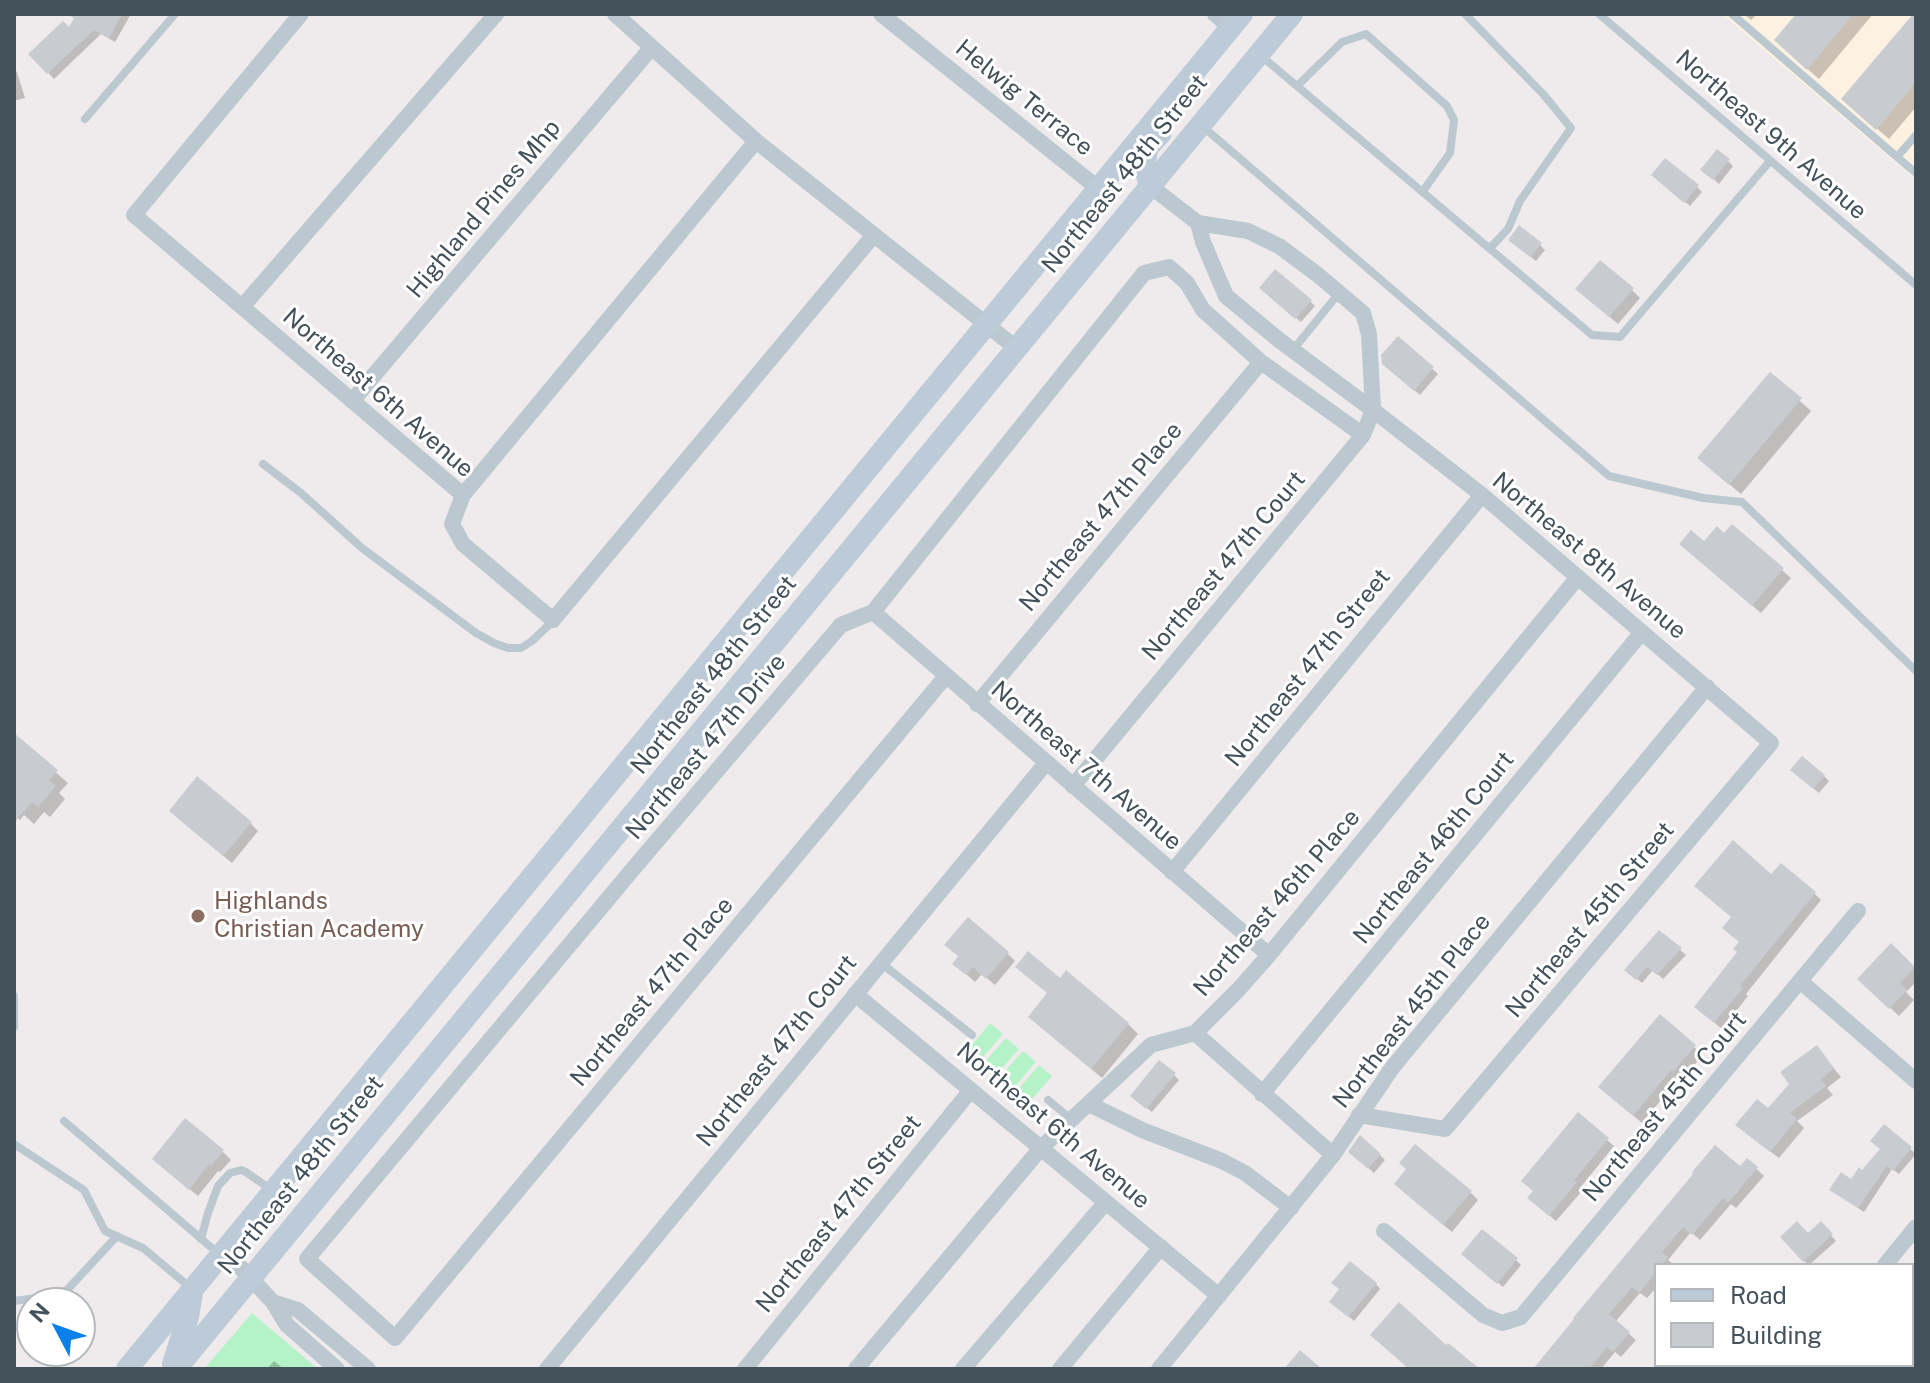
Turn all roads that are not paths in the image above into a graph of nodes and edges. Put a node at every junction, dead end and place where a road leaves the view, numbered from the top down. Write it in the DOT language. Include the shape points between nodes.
graph roads {
  1 [pos="175,14"];
  2 [pos="301,14"];
  3 [pos="496,14"];
  4 [pos="615,14"];
  5 [pos="881,14"];
  6 [pos="1252,14"];
  7 [pos="1292,14"];
  8 [pos="1465,14"];
  9 [pos="1599,14"];
  10 [pos="1732,14"];
  11 [pos="1229,19"];
  12 [pos="652,47"];
  13 [pos="1258,53"];
  14 [pos="1297,86"];
  15 [pos="85,119"];
  16 [pos="1200,124"];
  17 [pos="1916,135"];
  18 [pos="756,141"];
  19 [pos="1897,157"];
  20 [pos="1770,161"];
  21 [pos="1916,173"];
  22 [pos="1150,186"];
  23 [pos="1099,189"];
  24 [pos="1423,191"];
  25 [pos="1198,223"];
  26 [pos="873,236"];
  27 [pos="1490,248"];
  28 [pos="1916,285"];
  29 [pos="1339,293"];
  30 [pos="242,307"];
  31 [pos="986,325"];
  32 [pos="1016,348"];
  33 [pos="1293,351"];
  34 [pos="1261,362"];
  35 [pos="352,401"];
  36 [pos="1373,410"];
  37 [pos="1363,435"];
  38 [pos="263,464"];
  39 [pos="463,495"];
  40 [pos="1482,495"];
  41 [pos="1578,577"];
  42 [pos="873,612"];
  43 [pos="553,620"];
  44 [pos="1642,632"];
  45 [pos="1916,671"];
  46 [pos="946,676"];
  47 [pos="1707,687"];
  48 [pos="977,704"];
  49 [pos="1771,743"];
  50 [pos="1046,763"];
  51 [pos="1073,786"];
  52 [pos="1172,872"];
  53 [pos="1858,911"];
  54 [pos="1269,955"];
  55 [pos="881,963"];
  56 [pos="1800,981"];
  57 [pos="855,994"];
  58 [pos="14,996"];
  59 [pos="14,1027"];
  60 [pos="1195,1033"];
  61 [pos="972,1035"];
  62 [pos="1916,1081"];
  63 [pos="971,1090"];
  64 [pos="1262,1094"];
  65 [pos="1048,1100"];
  66 [pos="1089,1104"];
  67 [pos="1359,1115"];
  68 [pos="1071,1120"];
  69 [pos="64,1121"];
  70 [pos="14,1144"];
  71 [pos="1041,1148"];
  72 [pos="1333,1155"];
  73 [pos="273,1191"];
  74 [pos="1106,1202"];
  75 [pos="1291,1208"];
  76 [pos="1916,1227"];
  77 [pos="1384,1231"];
  78 [pos="117,1236"];
  79 [pos="201,1239"];
  80 [pos="1161,1247"];
  81 [pos="223,1253"];
  82 [pos="1887,1263"];
  83 [pos="250,1278"];
  84 [pos="192,1290"];
  85 [pos="1219,1296"];
  86 [pos="14,1301"];
  87 [pos="273,1302"];
  88 [pos="395,1338"];
  89 [pos="127,1369"];
  90 [pos="174,1369"];
  91 [pos="337,1369"];
  92 [pos="368,1369"];
  93 [pos="547,1369"];
  94 [pos="745,1369"];
  95 [pos="856,1369"];
  96 [pos="963,1369"];
  97 [pos="1060,1369"];
  98 [pos="1159,1369"];
  1 -- 15 [label="lane"];
  2 -- 30 [label="street, Northeast 6th Avenue" via="134,215"];
  3 -- 30 [label="street"];
  4 -- 12 [label="street"];
  5 -- 23 [label="street, Helwig Terrace"];
  6 -- 22 [label="main road" via="1148,147 1144,165"];
  7 -- 13 [label="main road, Northeast 48th Street"];
  8 -- 27 [label="lane" via="1571,128 1520,201 1508,229"];
  9 -- 20 [label="lane, Northeast 9th Avenue"];
  10 -- 19 [label="lane"];
  11 -- 23 [label="main road, Northeast 48th Street"];
  12 -- 18 [label="street"];
  12 -- 35 [label="street, Highland Pines Mhp"];
  13 -- 14 [label="lane"];
  13 -- 16 [label="main road, Northeast 48th Street"];
  14 -- 24 [label="lane"];
  14 -- 24 [label="lane" via="1342,42 1366,34 1447,106 1454,120 1450,153"];
  16 -- 22 [label="main road, Northeast 48th Street"];
  16 -- 45 [label="lane" via="1609,476 1742,502"];
  17 -- 19 [label="lane"];
  18 -- 26 [label="street"];
  18 -- 39 [label="street"];
  19 -- 21 [label="lane"];
  20 -- 27 [label="lane" via="1620,337 1592,335"];
  20 -- 28 [label="lane, Northeast 9th Avenue"];
  22 -- 25 [label="street"];
  22 -- 32 [label="main road, Northeast 48th Street"];
  23 -- 31 [label="main road, Northeast 48th Street"];
  24 -- 27 [label="lane"];
  25 -- 29 [label="street" via="1248,231 1269,241"];
  25 -- 33 [label="street, Northeast 8th Avenue" via="1226,296"];
  26 -- 31 [label="street"];
  26 -- 43 [label="street"];
  29 -- 33 [label="lane"];
  29 -- 36 [label="street" via="1363,313"];
  30 -- 35 [label="street, Northeast 6th Avenue"];
  31 -- 32 [label="street"];
  31 -- 73 [label="main road, Northeast 48th Street"];
  32 -- 83 [label="main road, Northeast 48th Street"];
  33 -- 36 [label="street, Northeast 8th Avenue"];
  34 -- 37 [label="street"];
  34 -- 42 [label="street, Northeast 47th Drive" via="1203,310 1187,283 1169,267 1144,273"];
  34 -- 48 [label="street, Northeast 47th Place"];
  35 -- 39 [label="street, Northeast 6th Avenue"];
  36 -- 37 [label="street, Northeast 47th Court"];
  36 -- 40 [label="street, Northeast 8th Avenue"];
  37 -- 51 [label="street, Northeast 47th Court"];
  38 -- 43 [label="lane" via="362,548 494,643 521,648"];
  39 -- 43 [label="street, Northeast 6th Avenue" via="452,524 463,544"];
  40 -- 41 [label="street, Northeast 8th Avenue"];
  40 -- 52 [label="street, Northeast 47th Street"];
  41 -- 44 [label="street, Northeast 8th Avenue"];
  41 -- 54 [label="street, Northeast 46th Place"];
  42 -- 46 [label="street, Northeast 7th Avenue"];
  42 -- 88 [label="street, Northeast 47th Drive" via="841,625 307,1259"];
  44 -- 47 [label="street, Northeast 8th Avenue"];
  44 -- 64 [label="street, Northeast 46th Court"];
  46 -- 48 [label="street, Northeast 7th Avenue"];
  46 -- 88 [label="street, Northeast 47th Place"];
  47 -- 49 [label="street, Northeast 8th Avenue"];
  47 -- 67 [label="street, Northeast 45th Place" via="1392,1068"];
  48 -- 50 [label="street, Northeast 7th Avenue"];
  49 -- 67 [label="street, Northeast 45th Street" via="1445,1129"];
  50 -- 51 [label="street, Northeast 7th Avenue"];
  50 -- 55 [label="street, Northeast 47th Court"];
  51 -- 52 [label="street, Northeast 7th Avenue"];
  52 -- 54 [label="street, Northeast 7th Avenue"];
  53 -- 56 [label="street, Northeast 45th Court"];
  54 -- 60 [label="street, Northeast 46th Place"];
  55 -- 57 [label="street, Northeast 47th Court"];
  55 -- 61 [label="lane"];
  56 -- 62 [label="street"];
  56 -- 77 [label="street, Northeast 45th Court" via="1521,1317 1502,1323 1483,1315"];
  57 -- 63 [label="street, Northeast 6th Avenue"];
  57 -- 93 [label="street, Northeast 47th Court"];
  58 -- 59 [label="lane"];
  60 -- 64 [label="street"];
  60 -- 66 [label="street, Northeast 46th Place" via="1151,1045"];
  63 -- 71 [label="street, Northeast 6th Avenue"];
  63 -- 94 [label="street, Northeast 47th Street"];
  64 -- 72 [label="street"];
  65 -- 68 [label="lane"];
  66 -- 68 [label="street, Northeast 46th Place"];
  66 -- 75 [label="street" via="1222,1161"];
  67 -- 72 [label="street, Northeast 45th Place"];
  68 -- 71 [label="street, Northeast 46th Place"];
  69 -- 79 [label="lane"];
  70 -- 78 [label="lane" via="84,1190 105,1231"];
  71 -- 74 [label="street, Northeast 6th Avenue"];
  71 -- 95 [label="street, Northeast 46th Place"];
  72 -- 75 [label="street, Northeast 45th Place"];
  73 -- 79 [label="lane" via="246,1172 230,1173 218,1186"];
  73 -- 81 [label="main road, Northeast 48th Street"];
  74 -- 80 [label="street, Northeast 6th Avenue"];
  74 -- 96 [label="street"];
  75 -- 85 [label="street, Northeast 45th Place"];
  76 -- 82 [label="street"];
  78 -- 84 [label="lane" via="143,1248"];
  78 -- 86 [label="lane" via="67,1290"];
  79 -- 81 [label="lane"];
  80 -- 85 [label="street, Northeast 6th Avenue"];
  80 -- 97 [label="street"];
  81 -- 83 [label="street"];
  81 -- 84 [label="main road, Northeast 48th Street"];
  83 -- 87 [label="street"];
  83 -- 90 [label="main road, Northeast 48th Street"];
  84 -- 89 [label="main road, Northeast 48th Street"];
  84 -- 90 [label="main road"];
  85 -- 98 [label="street, Northeast 45th Place"];
  87 -- 91 [label="street" via="287,1325"];
  87 -- 92 [label="street" via="298,1310"];
}
